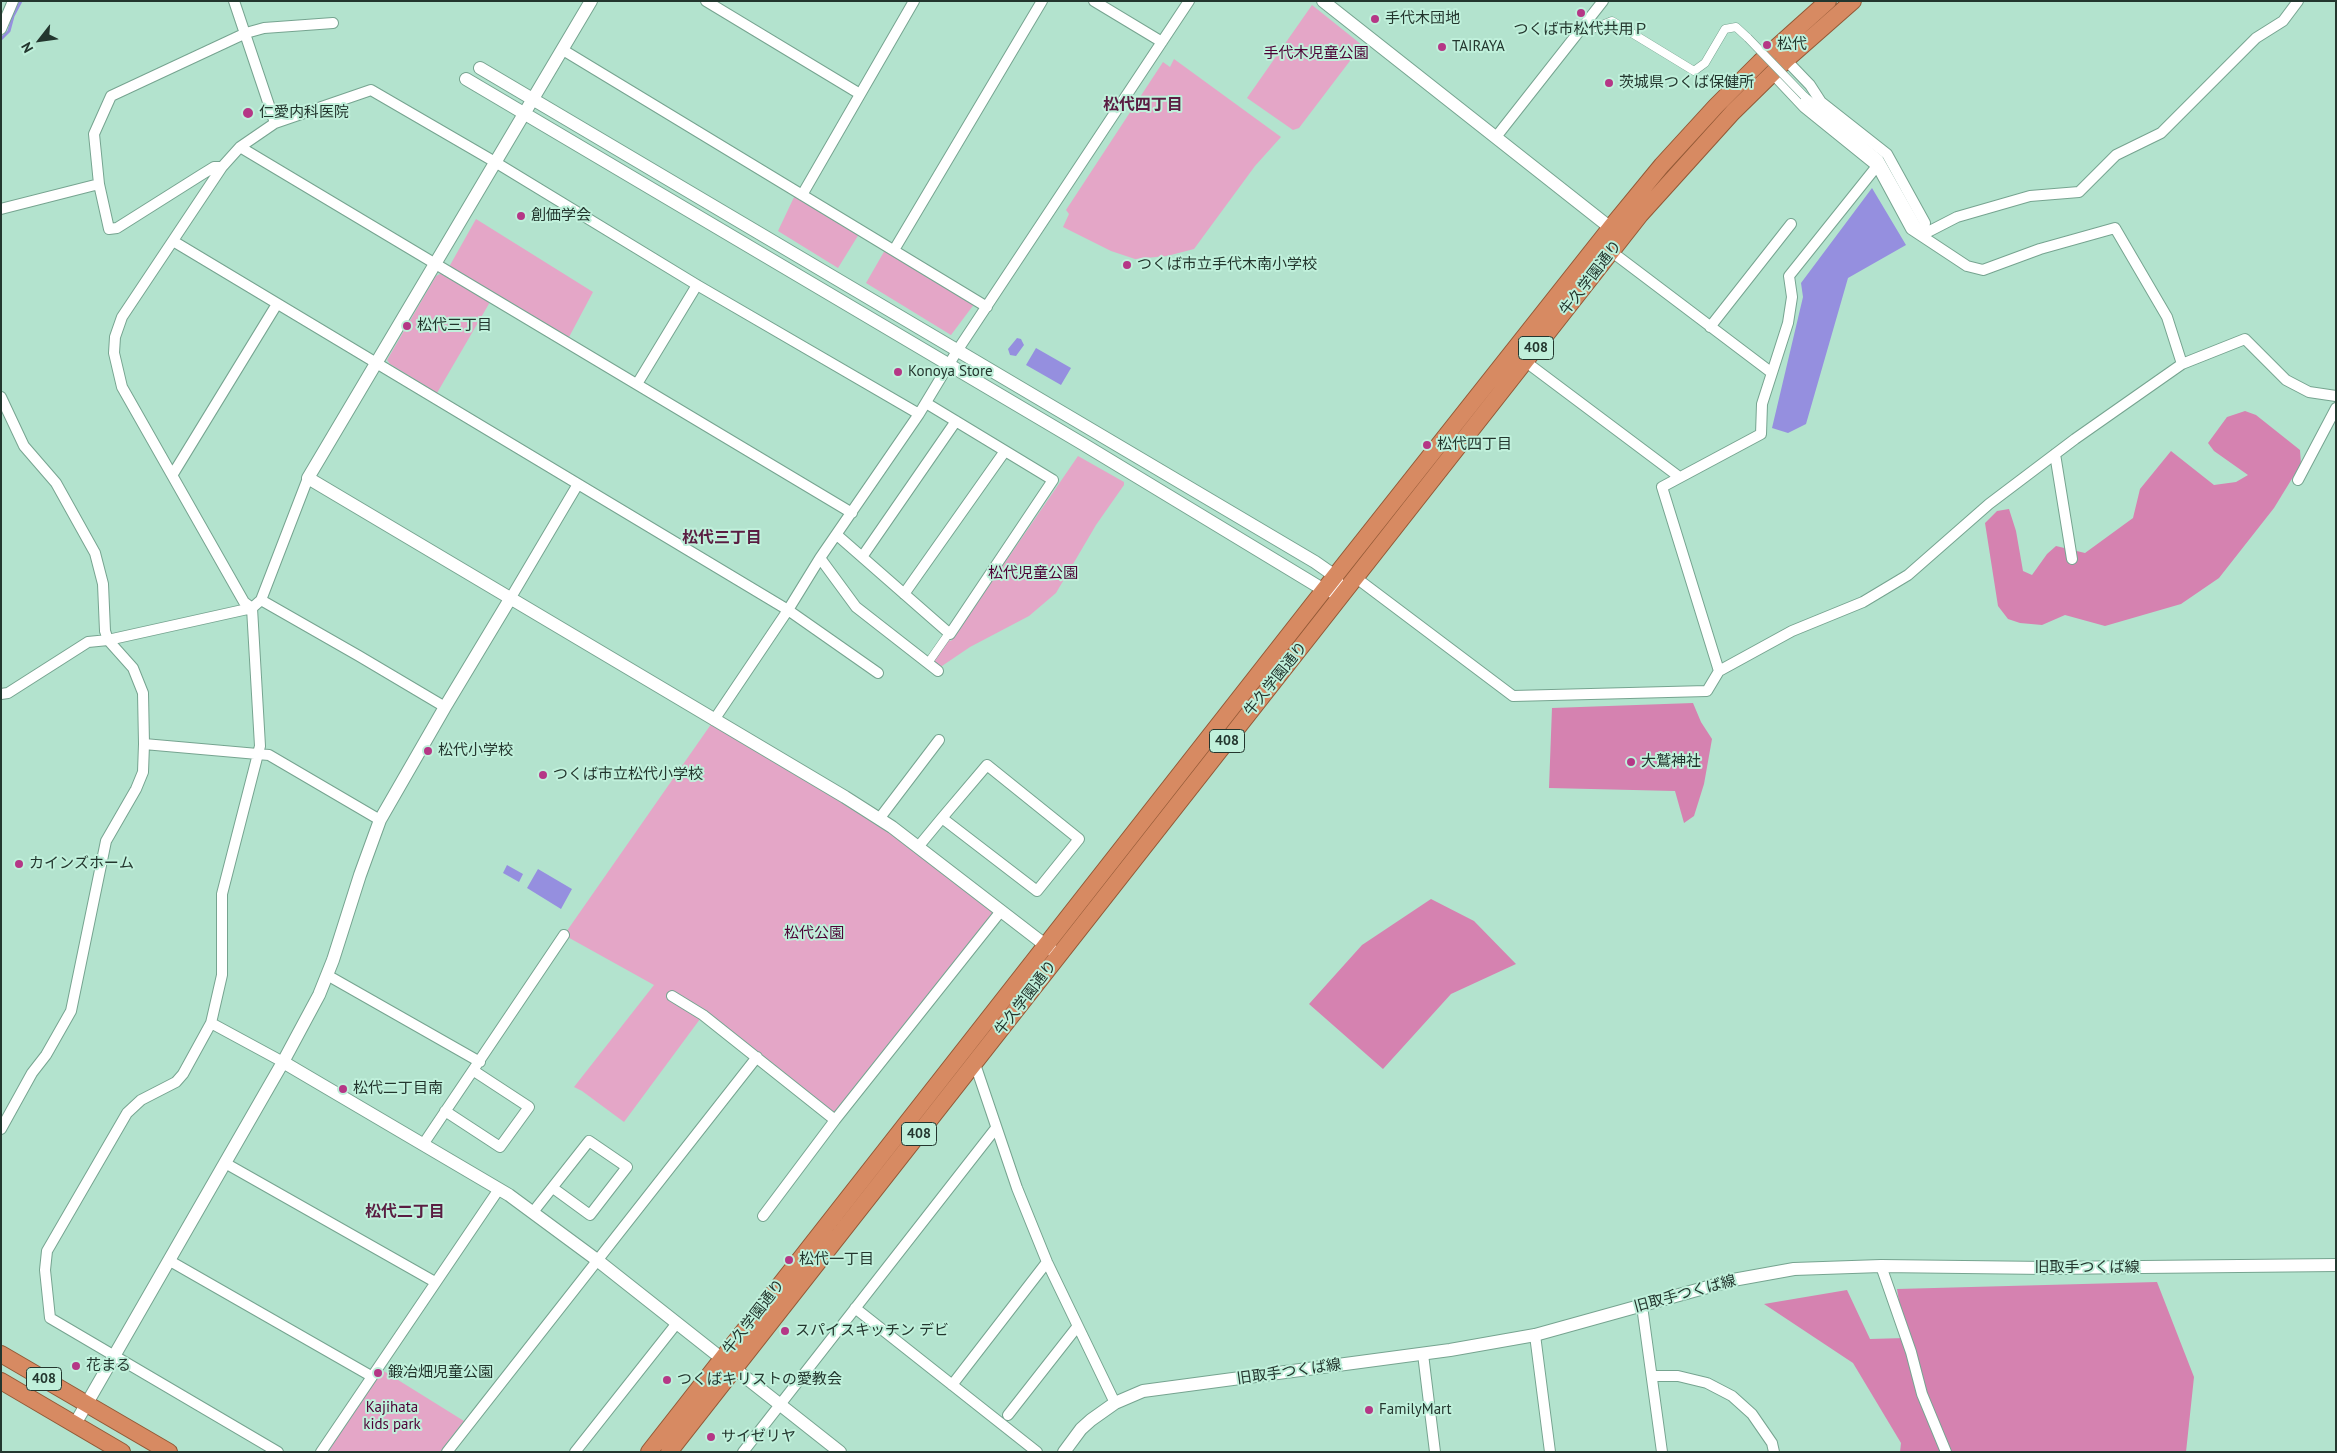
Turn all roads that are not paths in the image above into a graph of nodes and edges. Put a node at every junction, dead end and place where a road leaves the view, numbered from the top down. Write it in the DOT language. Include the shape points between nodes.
graph roads {
  1 [pos="13,1"];
  2 [pos="234,1"];
  3 [pos="591,1"];
  4 [pos="706,1"];
  5 [pos="914,1"];
  6 [pos="1042,1"];
  7 [pos="1094,1"];
  8 [pos="1189,1"];
  9 [pos="1323,1"];
  10 [pos="1603,1"];
  11 [pos="1828,1"];
  12 [pos="1853,1"];
  13 [pos="2298,1"];
  14 [pos="334,22"];
  15 [pos="1582,26"];
  16 [pos="1,29"];
  17 [pos="246,33"];
  18 [pos="1162,42"];
  19 [pos="562,50"];
  20 [pos="1786,60"];
  21 [pos="480,68"];
  22 [pos="1772,73"];
  23 [pos="466,79"];
  24 [pos="860,94"];
  25 [pos="532,99"];
  26 [pos="524,113"];
  27 [pos="275,123"];
  28 [pos="1496,137"];
  29 [pos="240,147"];
  30 [pos="495,162"];
  31 [pos="222,166"];
  32 [pos="1877,166"];
  33 [pos="99,184"];
  34 [pos="802,194"];
  35 [pos="1,209"];
  36 [pos="1791,224"];
  37 [pos="1617,232"];
  38 [pos="1922,235"];
  39 [pos="172,241"];
  40 [pos="894,250"];
  41 [pos="1612,252"];
  42 [pos="436,263"];
  43 [pos="697,285"];
  44 [pos="277,304"];
  45 [pos="987,307"];
  46 [pos="1710,327"];
  47 [pos="957,351"];
  48 [pos="1526,362"];
  49 [pos="377,363"];
  50 [pos="2182,364"];
  51 [pos="948,366"];
  52 [pos="1772,373"];
  53 [pos="637,384"];
  54 [pos="2336,396"];
  55 [pos="1,397"];
  56 [pos="926,403"];
  57 [pos="2336,408"];
  58 [pos="919,414"];
  59 [pos="956,421"];
  60 [pos="1005,451"];
  61 [pos="2055,454"];
  62 [pos="173,474"];
  63 [pos="1678,476"];
  64 [pos="308,478"];
  65 [pos="2298,480"];
  66 [pos="578,484"];
  67 [pos="852,513"];
  68 [pos="837,535"];
  69 [pos="862,557"];
  70 [pos="820,558"];
  71 [pos="2072,559"];
  72 [pos="1335,576"];
  73 [pos="1355,578"];
  74 [pos="1324,590"];
  75 [pos="904,594"];
  76 [pos="1342,594"];
  77 [pos="510,599"];
  78 [pos="261,600"];
  79 [pos="252,608"];
  80 [pos="788,610"];
  81 [pos="949,633"];
  82 [pos="108,640"];
  83 [pos="928,663"];
  84 [pos="938,671"];
  85 [pos="1719,671"];
  86 [pos="878,672"];
  87 [pos="1,694"];
  88 [pos="445,708"];
  89 [pos="714,720"];
  90 [pos="939,740"];
  91 [pos="144,744"];
  92 [pos="259,754"];
  93 [pos="942,818"];
  94 [pos="879,819"];
  95 [pos="380,820"];
  96 [pos="918,847"];
  97 [pos="1001,911"];
  98 [pos="564,935"];
  99 [pos="1052,950"];
  100 [pos="327,975"];
  101 [pos="672,996"];
  102 [pos="211,1023"];
  103 [pos="757,1057"];
  104 [pos="283,1062"];
  105 [pos="480,1062"];
  106 [pos="975,1064"];
  107 [pos="474,1071"];
  108 [pos="445,1112"];
  109 [pos="835,1120"];
  110 [pos="996,1128"];
  111 [pos="1,1129"];
  112 [pos="424,1143"];
  113 [pos="225,1163"];
  114 [pos="499,1188"];
  115 [pos="553,1188"];
  116 [pos="533,1212"];
  117 [pos="763,1216"];
  118 [pos="597,1260"];
  119 [pos="170,1261"];
  120 [pos="1047,1262"];
  121 [pos="2336,1265"];
  122 [pos="1881,1266"];
  123 [pos="435,1282"];
  124 [pos="1642,1306"];
  125 [pos="855,1308"];
  126 [pos="677,1323"];
  127 [pos="1077,1327"];
  128 [pos="1535,1335"];
  129 [pos="1,1354"];
  130 [pos="1423,1354"];
  131 [pos="115,1355"];
  132 [pos="728,1363"];
  133 [pos="371,1376"];
  134 [pos="1652,1376"];
  135 [pos="1,1381"];
  136 [pos="952,1385"];
  137 [pos="1115,1403"];
  138 [pos="87,1404"];
  139 [pos="780,1404"];
  140 [pos="1008,1414"];
  141 [pos="75,1424"];
  142 [pos="117,1451"];
  143 [pos="169,1452"];
  144 [pos="278,1452"];
  145 [pos="321,1452"];
  146 [pos="447,1452"];
  147 [pos="575,1452"];
  148 [pos="649,1452"];
  149 [pos="669,1452"];
  150 [pos="743,1452"];
  151 [pos="840,1452"];
  152 [pos="1037,1452"];
  153 [pos="1064,1452"];
  154 [pos="1435,1452"];
  155 [pos="1550,1452"];
  156 [pos="1662,1452"];
  157 [pos="1774,1452"];
  158 [pos="1946,1452"];
  1 -- 16 [label="street"];
  2 -- 17 [label="street"];
  3 -- 19 [label="street"];
  4 -- 24 [label="street"];
  5 -- 24 [label="street"];
  6 -- 40 [label="street"];
  7 -- 18 [label="street"];
  8 -- 18 [label="street"];
  9 -- 28 [label="street"];
  10 -- 15 [label="street"];
  11 -- 37 [label="highway, 牛久学園通り / 408" via="1760,62 1662,165"];
  12 -- 20 [label="highway, 牛久学園通り / 408"];
  13 -- 38 [label="street" via="2283,21 2256,38 2161,133 2116,155 2079,192 2030,196 1957,217"];
  14 -- 17 [label="street" via="264,28"];
  15 -- 28 [label="street"];
  15 -- 38 [label="street, bridge" via="1590,30 1612,21 1694,71 1705,63 1725,28 1736,27 1804,96 1879,159"];
  17 -- 27 [label="street"];
  17 -- 33 [label="street" via="111,96 94,134"];
  18 -- 45 [label="street"];
  19 -- 25 [label="street"];
  19 -- 34 [label="street"];
  20 -- 22 [label="highway, 牛久学園通り / 408"];
  20 -- 38 [label="street" via="1821,102 1887,154 1925,223"];
  21 -- 25 [label="street"];
  22 -- 32 [label="street" via="1804,107"];
  22 -- 37 [label="highway, 牛久学園通り / 408"];
  23 -- 26 [label="street"];
  24 -- 34 [label="street"];
  25 -- 26 [label="street"];
  25 -- 47 [label="street"];
  26 -- 30 [label="street"];
  26 -- 51 [label="street"];
  27 -- 29 [label="street"];
  27 -- 30 [label="street" via="371,90"];
  28 -- 37 [label="street"];
  29 -- 31 [label="street"];
  29 -- 42 [label="street"];
  30 -- 42 [label="street"];
  30 -- 43 [label="street"];
  31 -- 33 [label="street" via="201,175 117,228 109,229"];
  31 -- 39 [label="street"];
  32 -- 38 [label="street" via="1911,229"];
  32 -- 52 [label="street" via="1789,276 1792,297 1788,323"];
  33 -- 35 [label="street"];
  34 -- 40 [label="street"];
  36 -- 46 [label="street"];
  37 -- 41 [label="highway, 牛久学園通り / 408"];
  37 -- 72 [label="highway, 牛久学園通り / 408"];
  38 -- 50 [label="street" via="1967,266 1983,270 2040,249 2115,228 2167,317"];
  39 -- 44 [label="street"];
  39 -- 62 [label="street" via="122,317 114,353 122,387"];
  40 -- 45 [label="street"];
  41 -- 46 [label="street"];
  41 -- 48 [label="highway, 牛久学園通り / 408"];
  42 -- 49 [label="street"];
  42 -- 53 [label="street"];
  43 -- 53 [label="street"];
  43 -- 58 [label="street"];
  44 -- 49 [label="street"];
  44 -- 62 [label="street"];
  45 -- 47 [label="street"];
  46 -- 52 [label="street"];
  47 -- 51 [label="street"];
  47 -- 72 [label="street"];
  48 -- 63 [label="street"];
  48 -- 73 [label="highway, 牛久学園通り / 408"];
  49 -- 64 [label="street"];
  49 -- 66 [label="street"];
  50 -- 54 [label="street" via="2245,339 2286,380 2309,392"];
  50 -- 61 [label="street"];
  51 -- 56 [label="street"];
  51 -- 74 [label="street" via="1084,444"];
  52 -- 63 [label="street" via="1762,404 1761,434"];
  53 -- 67 [label="street"];
  55 -- 82 [label="street" via="24,446 56,483 95,553 103,584"];
  56 -- 58 [label="street"];
  56 -- 59 [label="street"];
  57 -- 65 [label="street"];
  58 -- 67 [label="street"];
  59 -- 60 [label="street"];
  59 -- 69 [label="street"];
  60 -- 75 [label="street"];
  60 -- 81 [label="street" via="1053,480"];
  61 -- 71 [label="street"];
  61 -- 85 [label="street" via="1989,504 1908,575 1863,602 1792,631"];
  62 -- 79 [label="street" via="244,602"];
  63 -- 85 [label="street" via="1662,487"];
  64 -- 77 [label="street"];
  64 -- 78 [label="street"];
  66 -- 77 [label="street"];
  66 -- 80 [label="street"];
  67 -- 68 [label="street"];
  68 -- 69 [label="street"];
  68 -- 70 [label="street"];
  69 -- 75 [label="street"];
  70 -- 80 [label="street"];
  70 -- 83 [label="street" via="856,607"];
  72 -- 74 [label="highway, 牛久学園通り / 408"];
  72 -- 76 [label="street"];
  73 -- 76 [label="highway, 牛久学園通り / 408"];
  73 -- 85 [label="street" via="1513,696 1707,691"];
  74 -- 76 [label="street"];
  74 -- 99 [label="highway, 牛久学園通り / 408"];
  75 -- 81 [label="street"];
  76 -- 99 [label="highway, 牛久学園通り / 408"];
  77 -- 88 [label="street"];
  77 -- 89 [label="street"];
  78 -- 79 [label="street"];
  78 -- 88 [label="street"];
  79 -- 82 [label="street"];
  79 -- 92 [label="street"];
  80 -- 86 [label="street"];
  80 -- 89 [label="street"];
  81 -- 83 [label="street"];
  82 -- 87 [label="street" via="88,642 8,693"];
  82 -- 91 [label="street" via="133,668 141,687"];
  83 -- 84 [label="street"];
  88 -- 95 [label="street"];
  89 -- 94 [label="street"];
  90 -- 94 [label="street"];
  91 -- 92 [label="street"];
  91 -- 111 [label="street" via="143,772 106,841 71,1011"];
  92 -- 95 [label="street" via="269,755"];
  92 -- 102 [label="street" via="222,894 222,975"];
  93 -- 93 [label="street" via="987,765 1079,839 1037,891"];
  93 -- 96 [label="street"];
  94 -- 96 [label="street"];
  95 -- 100 [label="street"];
  96 -- 97 [label="street"];
  97 -- 99 [label="street"];
  97 -- 109 [label="street"];
  98 -- 105 [label="street"];
  99 -- 106 [label="highway, 牛久学園通り / 408"];
  99 -- 132 [label="highway, 牛久学園通り / 408"];
  100 -- 104 [label="street"];
  100 -- 105 [label="street"];
  101 -- 103 [label="street" via="703,1015"];
  102 -- 104 [label="street"];
  102 -- 131 [label="street" via="176,1082 141,1100 127,1113 47,1252 45,1270 50,1318"];
  103 -- 109 [label="street"];
  103 -- 118 [label="street"];
  104 -- 112 [label="street"];
  104 -- 113 [label="street"];
  105 -- 107 [label="street"];
  106 -- 110 [label="street"];
  106 -- 132 [label="highway, 牛久学園通り / 408"];
  107 -- 108 [label="street"];
  107 -- 108 [label="street" via="529,1107 500,1147"];
  108 -- 112 [label="street"];
  109 -- 117 [label="street"];
  110 -- 120 [label="street"];
  110 -- 125 [label="street"];
  112 -- 114 [label="street"];
  113 -- 119 [label="street"];
  113 -- 123 [label="street"];
  114 -- 116 [label="street"];
  114 -- 123 [label="street"];
  115 -- 115 [label="street" via="589,1141 627,1167 590,1215"];
  115 -- 116 [label="street"];
  116 -- 118 [label="street"];
  118 -- 126 [label="street"];
  118 -- 146 [label="street"];
  119 -- 131 [label="street"];
  119 -- 133 [label="street"];
  120 -- 127 [label="street"];
  120 -- 136 [label="street"];
  121 -- 122 [label="street, 旧取手つくば線"];
  122 -- 124 [label="street, 旧取手つくば線" via="1794,1269 1734,1280"];
  122 -- 158 [label="street" via="1922,1394"];
  123 -- 133 [label="street"];
  124 -- 128 [label="street, 旧取手つくば線"];
  124 -- 134 [label="street"];
  125 -- 136 [label="street"];
  125 -- 139 [label="street"];
  126 -- 132 [label="street"];
  126 -- 147 [label="street"];
  127 -- 137 [label="street"];
  127 -- 140 [label="street"];
  128 -- 130 [label="street, 旧取手つくば線"];
  128 -- 155 [label="street"];
  129 -- 138 [label="highway, 408"];
  130 -- 137 [label="street, 旧取手つくば線" via="1143,1391"];
  130 -- 154 [label="street"];
  131 -- 138 [label="street"];
  131 -- 144 [label="street"];
  132 -- 139 [label="street"];
  132 -- 148 [label="highway, 牛久学園通り / 408"];
  132 -- 149 [label="highway, 牛久学園通り / 408"];
  133 -- 145 [label="street"];
  134 -- 156 [label="street"];
  134 -- 157 [label="street" via="1678,1376 1707,1382 1732,1396 1752,1414 1772,1443"];
  135 -- 141 [label="highway, 408"];
  136 -- 152 [label="street"];
  137 -- 153 [label="street, 旧取手つくば線" via="1081,1429"];
  138 -- 141 [label="street"];
  138 -- 143 [label="highway, 408"];
  139 -- 150 [label="street"];
  139 -- 151 [label="street"];
  141 -- 142 [label="highway, 408"];
}
